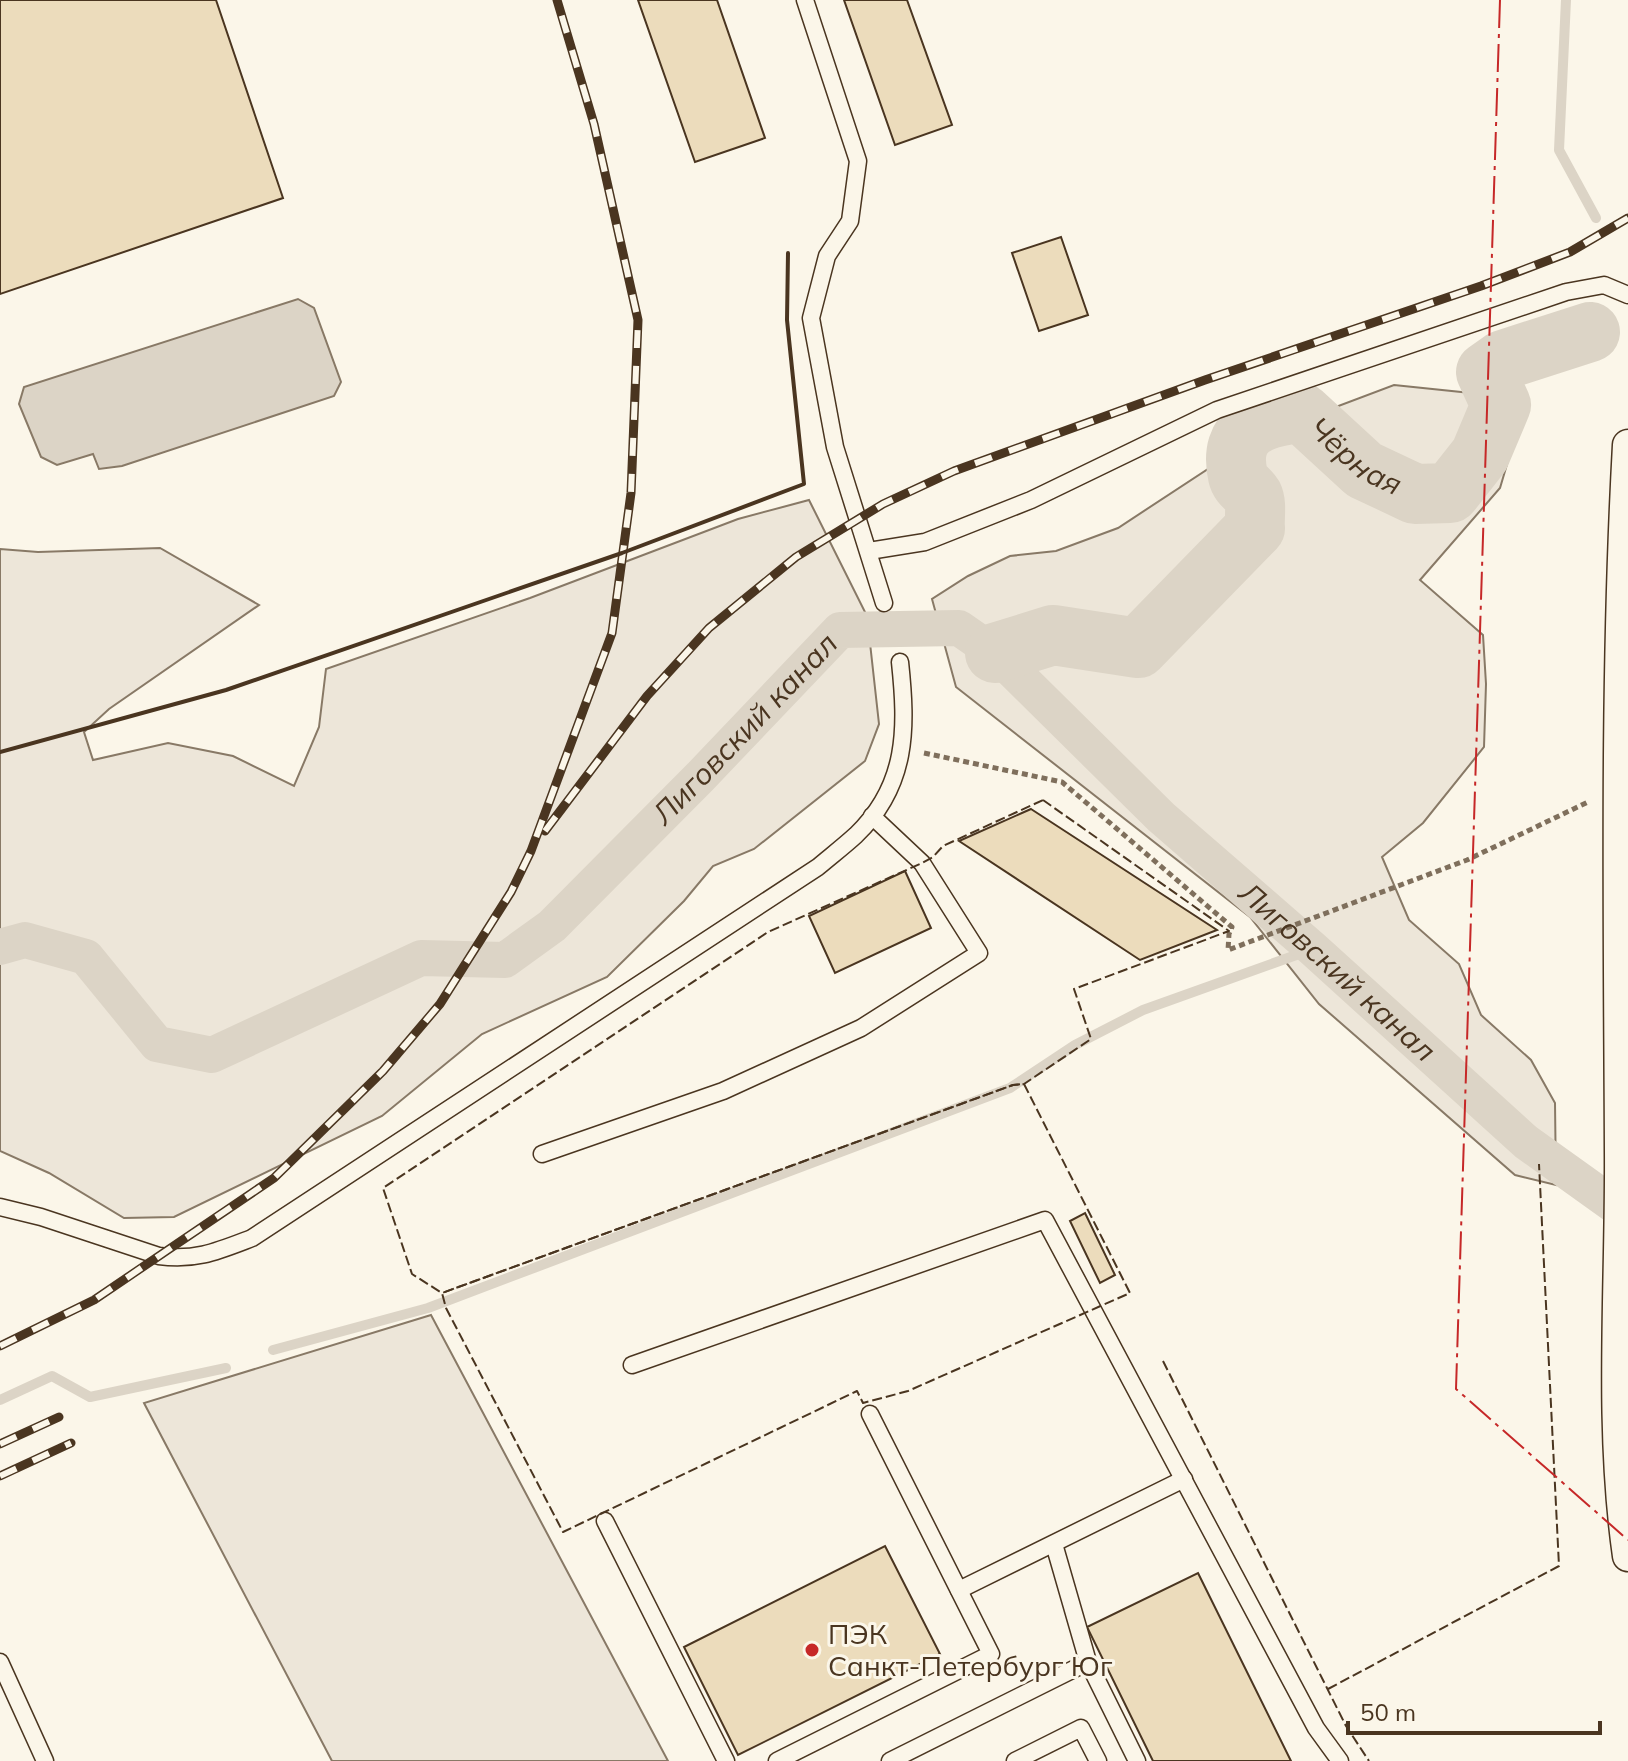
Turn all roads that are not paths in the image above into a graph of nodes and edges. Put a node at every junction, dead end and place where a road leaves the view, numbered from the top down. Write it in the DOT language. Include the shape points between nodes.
graph roads {
  1 [pos="805,0"];
  2 [pos="1628,295"];
  3 [pos="1628,445"];
  4 [pos="869,551"];
  5 [pos="884,603"];
  6 [pos="900,662"];
  7 [pos="872,816"];
  8 [pos="1623,1025"];
  9 [pos="542,1154"];
  10 [pos="0,1207"];
  11 [pos="632,1365"];
  12 [pos="870,1414"];
  13 [pos="1184,1479"];
  14 [pos="605,1521"];
  15 [pos="1054,1544"];
  16 [pos="1628,1556"];
  17 [pos="959,1590"];
  18 [pos="0,1662"];
  19 [pos="1088,1662"];
  20 [pos="45,1761"];
  21 [pos="726,1761"];
  22 [pos="777,1761"];
  23 [pos="890,1761"];
  24 [pos="1015,1761"];
  25 [pos="1098,1761"];
  26 [pos="1137,1761"];
  27 [pos="1340,1761"];
  1 -- 4 [label="lane" via="858,161 850,221 827,256 811,318 835,447"];
  2 -- 4 [label="lane" via="1604,285 1566,292 1217,410 1031,500 925,542"];
  3 -- 8 [label="street" via="1619,787"];
  4 -- 5 [label="lane"];
  6 -- 7 [label="lane" via="903,748 891,786"];
  7 -- 9 [label="lane" via="922,863 979,953 847,1035 723,1091"];
  7 -- 10 [label="lane" via="818,867 252,1238 204,1256 159,1256"];
  8 -- 16 [label="street" via="1617,1294"];
  11 -- 13 [label="lane" via="1045,1220"];
  12 -- 17 [label="lane"];
  13 -- 15 [label="lane"];
  13 -- 27 [label="lane" via="1316,1728"];
  14 -- 21 [label="lane"];
  15 -- 17 [label="lane"];
  15 -- 19 [label="lane"];
  17 -- 22 [label="lane" via="991,1654"];
  18 -- 20 [label="lane"];
  19 -- 23 [label="lane"];
  19 -- 26 [label="lane"];
  24 -- 25 [label="lane" via="1081,1728"];
}
